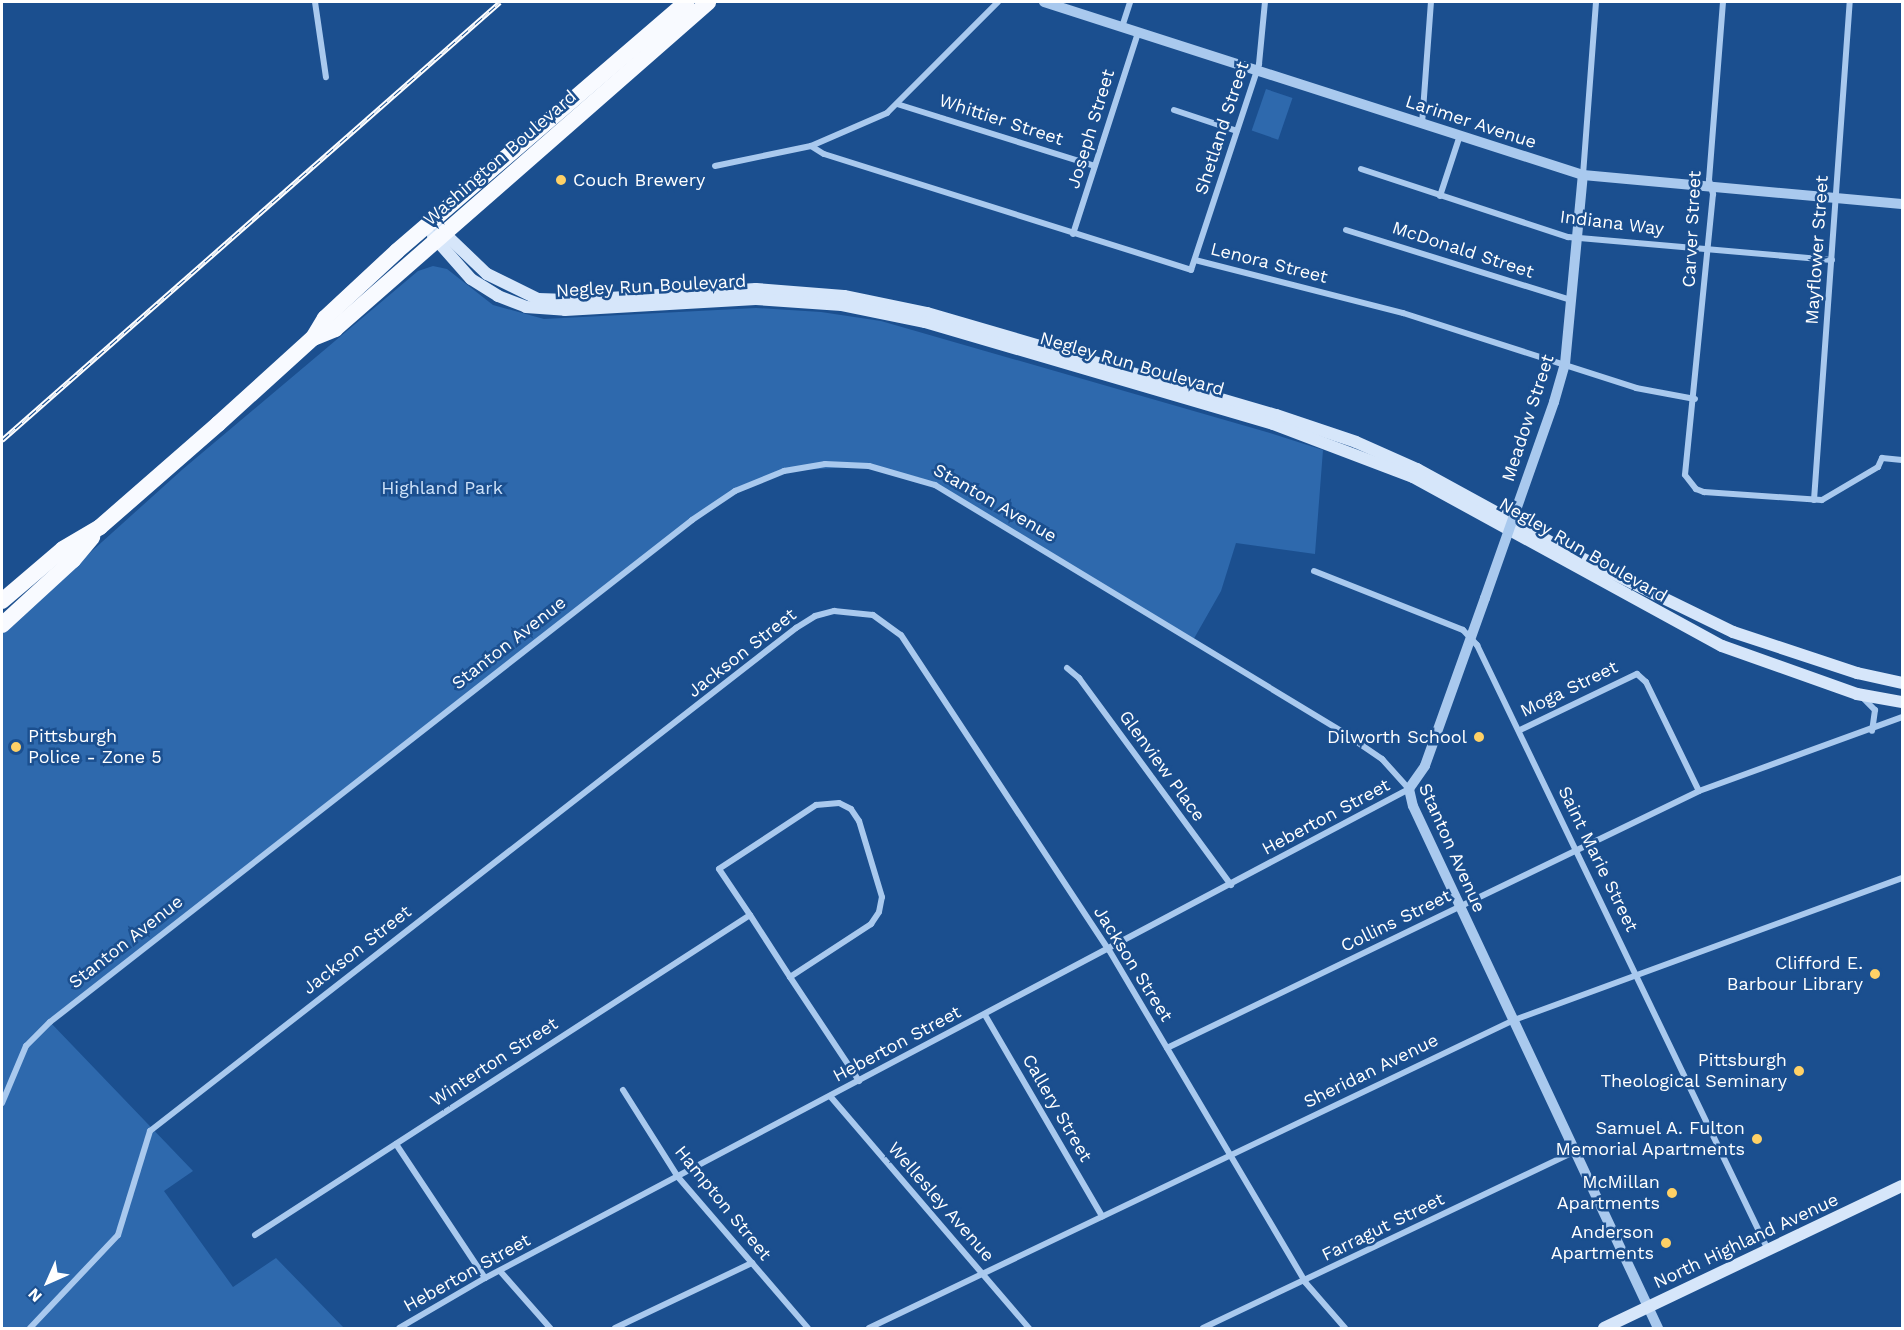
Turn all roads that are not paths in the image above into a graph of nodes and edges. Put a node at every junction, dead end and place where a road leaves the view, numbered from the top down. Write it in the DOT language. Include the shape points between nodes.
graph roads {
  1 [pos="315,2"];
  2 [pos="687,2"];
  3 [pos="708,2"];
  4 [pos="998,2"];
  5 [pos="1044,2"];
  6 [pos="1130,2"];
  7 [pos="1265,2"];
  8 [pos="1431,2"];
  9 [pos="1596,2"];
  10 [pos="1723,2"];
  11 [pos="1850,2"];
  12 [pos="1122,27"];
  13 [pos="1138,33"];
  14 [pos="1256,71"];
  15 [pos="326,77"];
  16 [pos="897,104"];
  17 [pos="1174,110"];
  18 [pos="1422,124"];
  19 [pos="1237,131"];
  20 [pos="1460,135"];
  21 [pos="811,146"];
  22 [pos="715,166"];
  23 [pos="1095,166"];
  24 [pos="1361,169"];
  25 [pos="1583,175"];
  26 [pos="1711,187"];
  27 [pos="1440,196"];
  28 [pos="1836,199"];
  29 [pos="1902,204"];
  30 [pos="429,224"];
  31 [pos="1346,230"];
  32 [pos="1073,234"];
  33 [pos="440,236"];
  34 [pos="1578,238"];
  35 [pos="1708,249"];
  36 [pos="1194,260"];
  37 [pos="1832,260"];
  38 [pos="1571,300"];
  39 [pos="314,338"];
  40 [pos="1566,364"];
  41 [pos="1695,399"];
  42 [pos="1902,460"];
  43 [pos="1814,500"];
  44 [pos="100,527"];
  45 [pos="1314,571"];
  46 [pos="2,601"];
  47 [pos="2,625"];
  48 [pos="1470,638"];
  49 [pos="1067,668"];
  50 [pos="1902,683"];
  51 [pos="1857,694"];
  52 [pos="1902,702"];
  53 [pos="1902,717"];
  54 [pos="1520,730"];
  55 [pos="1872,730"];
  56 [pos="1409,789"];
  57 [pos="1699,792"];
  58 [pos="1576,850"];
  59 [pos="1902,878"];
  60 [pos="1231,885"];
  61 [pos="1460,905"];
  62 [pos="750,915"];
  63 [pos="1109,950"];
  64 [pos="1637,975"];
  65 [pos="790,977"];
  66 [pos="985,1015"];
  67 [pos="1514,1020"];
  68 [pos="1167,1048"];
  69 [pos="859,1081"];
  70 [pos="623,1090"];
  71 [pos="830,1096"];
  72 [pos="2,1102"];
  73 [pos="396,1144"];
  74 [pos="1576,1151"];
  75 [pos="1230,1155"];
  76 [pos="678,1177"];
  77 [pos="1902,1186"];
  78 [pos="1102,1216"];
  79 [pos="255,1235"];
  80 [pos="1768,1251"];
  81 [pos="752,1263"];
  82 [pos="500,1271"];
  83 [pos="983,1274"];
  84 [pos="485,1278"];
  85 [pos="1305,1281"];
  86 [pos="1650,1306"];
  87 [pos="30,1329"];
  88 [pos="399,1329"];
  89 [pos="550,1329"];
  90 [pos="615,1329"];
  91 [pos="808,1329"];
  92 [pos="869,1329"];
  93 [pos="1029,1329"];
  94 [pos="1203,1329"];
  95 [pos="1345,1329"];
  96 [pos="1604,1329"];
  97 [pos="1658,1329"];
  1 -- 15 [label="street"];
  2 -- 30 [label="highway, Washington Boulevard"];
  3 -- 33 [label="highway, Washington Boulevard"];
  4 -- 16 [label="street"];
  5 -- 12 [label="street, Larimer Avenue"];
  6 -- 12 [label="street"];
  7 -- 14 [label="street, Shetland Street"];
  8 -- 18 [label="street"];
  9 -- 25 [label="street, Meadow Street"];
  10 -- 26 [label="street, Carver Street"];
  11 -- 28 [label="street, Mayflower Street"];
  12 -- 13 [label="street, Larimer Avenue"];
  13 -- 14 [label="street, Larimer Avenue"];
  13 -- 23 [label="street, Joseph Street"];
  14 -- 18 [label="street, Larimer Avenue"];
  14 -- 19 [label="street, Shetland Street"];
  16 -- 21 [label="street" via="886,113"];
  16 -- 23 [label="street, Whittier Street"];
  17 -- 19 [label="street"];
  18 -- 20 [label="street, Larimer Avenue"];
  19 -- 36 [label="street, Shetland Street"];
  20 -- 25 [label="street, Larimer Avenue"];
  20 -- 27 [label="street"];
  21 -- 22 [label="street"];
  21 -- 32 [label="street, Lenora Street" via="824,154"];
  23 -- 32 [label="street, Joseph Street"];
  24 -- 27 [label="street, Indiana Way"];
  25 -- 26 [label="street, Larimer Avenue"];
  25 -- 34 [label="street, Meadow Street"];
  26 -- 28 [label="street, Larimer Avenue"];
  26 -- 35 [label="street, Carver Street"];
  27 -- 34 [label="street, Indiana Way"];
  28 -- 29 [label="street, Larimer Avenue"];
  28 -- 37 [label="street, Mayflower Street"];
  30 -- 33 [label="main road, Negley Run Boulevard"];
  30 -- 39 [label="highway, Washington Boulevard" via="325,318"];
  31 -- 38 [label="street, McDonald Street"];
  32 -- 36 [label="street, Lenora Street" via="1191,270"];
  33 -- 39 [label="highway, Washington Boulevard" via="335,329"];
  33 -- 50 [label="main road, Negley Run Boulevard" via="487,274 538,299 756,289 844,296 927,313 1276,415 1356,442 1417,469 1567,551 1733,632 1857,674"];
  33 -- 51 [label="main road, Negley Run Boulevard" via="479,285 526,307 565,310 756,299 842,305 925,322 1273,423 1423,482 1713,641"];
  34 -- 35 [label="street, Indiana Way"];
  34 -- 38 [label="street, Meadow Street"];
  35 -- 37 [label="street, Indiana Way"];
  35 -- 41 [label="street, Carver Street"];
  36 -- 40 [label="street, Lenora Street" via="1403,313"];
  37 -- 43 [label="street, Mayflower Street"];
  38 -- 40 [label="street, Meadow Street"];
  39 -- 44 [label="highway, Washington Boulevard"];
  40 -- 41 [label="street, Lenora Street" via="1636,388"];
  40 -- 48 [label="street, Meadow Street, bridge"];
  41 -- 43 [label="street, Carver Street" via="1685,475 1696,489"];
  42 -- 43 [label="street" via="1882,458 1878,466 1822,500"];
  44 -- 46 [label="highway, Washington Boulevard" via="63,549"];
  44 -- 47 [label="highway, Washington Boulevard" via="73,560"];
  45 -- 48 [label="street" via="1463,630"];
  48 -- 54 [label="street, Saint Marie Street"];
  48 -- 56 [label="street, Meadow Street" via="1425,766"];
  49 -- 60 [label="street, Glenview Place" via="1079,678"];
  51 -- 52 [label="main road, Negley Run Boulevard"];
  51 -- 55 [label="street" via="1875,710"];
  53 -- 55 [label="street, Collins Street"];
  54 -- 57 [label="street, Moga Street" via="1633,675 1646,682"];
  54 -- 58 [label="street, Saint Marie Street"];
  55 -- 57 [label="street, Collins Street"];
  56 -- 60 [label="street, Heberton Street"];
  56 -- 61 [label="street, Stanton Avenue" via="1413,806"];
  56 -- 72 [label="street, Stanton Avenue" via="1382,759 1341,731 935,485 869,466 825,464 784,471 735,491 692,520 50,1022 26,1046"];
  57 -- 58 [label="street, Collins Street"];
  58 -- 61 [label="street, Collins Street"];
  58 -- 64 [label="street, Saint Marie Street"];
  59 -- 64 [label="street, Sheridan Avenue"];
  60 -- 63 [label="street, Heberton Street"];
  61 -- 67 [label="street, Stanton Avenue"];
  61 -- 68 [label="street, Collins Street"];
  62 -- 65 [label="street"];
  62 -- 65 [label="street" via="719,869 816,805 839,803 851,809 859,821 882,897 879,912 871,924"];
  62 -- 73 [label="street, Winterton Street"];
  63 -- 66 [label="street, Heberton Street"];
  63 -- 68 [label="street, Jackson Street"];
  63 -- 87 [label="street, Jackson Street" via="901,635 873,615 859,612 815,616 150,1131 118,1234"];
  64 -- 67 [label="street, Sheridan Avenue"];
  64 -- 80 [label="street, Saint Marie Street"];
  65 -- 69 [label="street"];
  66 -- 69 [label="street, Heberton Street"];
  66 -- 78 [label="street, Callery Street"];
  67 -- 74 [label="street, Stanton Avenue"];
  67 -- 75 [label="street, Sheridan Avenue"];
  68 -- 75 [label="street, Jackson Street"];
  69 -- 71 [label="street, Heberton Street"];
  70 -- 76 [label="street, Hampton Street"];
  71 -- 76 [label="street, Heberton Street"];
  71 -- 83 [label="street, Wellesley Avenue"];
  73 -- 79 [label="street, Winterton Street"];
  73 -- 84 [label="street"];
  74 -- 85 [label="street, Farragut Street"];
  74 -- 86 [label="street, Stanton Avenue"];
  75 -- 78 [label="street, Sheridan Avenue"];
  75 -- 85 [label="street, Jackson Street"];
  76 -- 81 [label="street, Hampton Street"];
  76 -- 82 [label="street, Heberton Street"];
  77 -- 80 [label="main road, North Highland Avenue"];
  78 -- 83 [label="street, Sheridan Avenue"];
  80 -- 86 [label="main road, North Highland Avenue"];
  81 -- 90 [label="street"];
  81 -- 91 [label="street, Hampton Street"];
  82 -- 84 [label="street, Heberton Street"];
  82 -- 89 [label="street"];
  83 -- 92 [label="street, Sheridan Avenue"];
  83 -- 93 [label="street, Wellesley Avenue"];
  84 -- 88 [label="street, Heberton Street"];
  85 -- 94 [label="street, Farragut Street"];
  85 -- 95 [label="street, Jackson Street"];
  86 -- 96 [label="main road, North Highland Avenue"];
  86 -- 97 [label="street, Stanton Avenue"];
}
